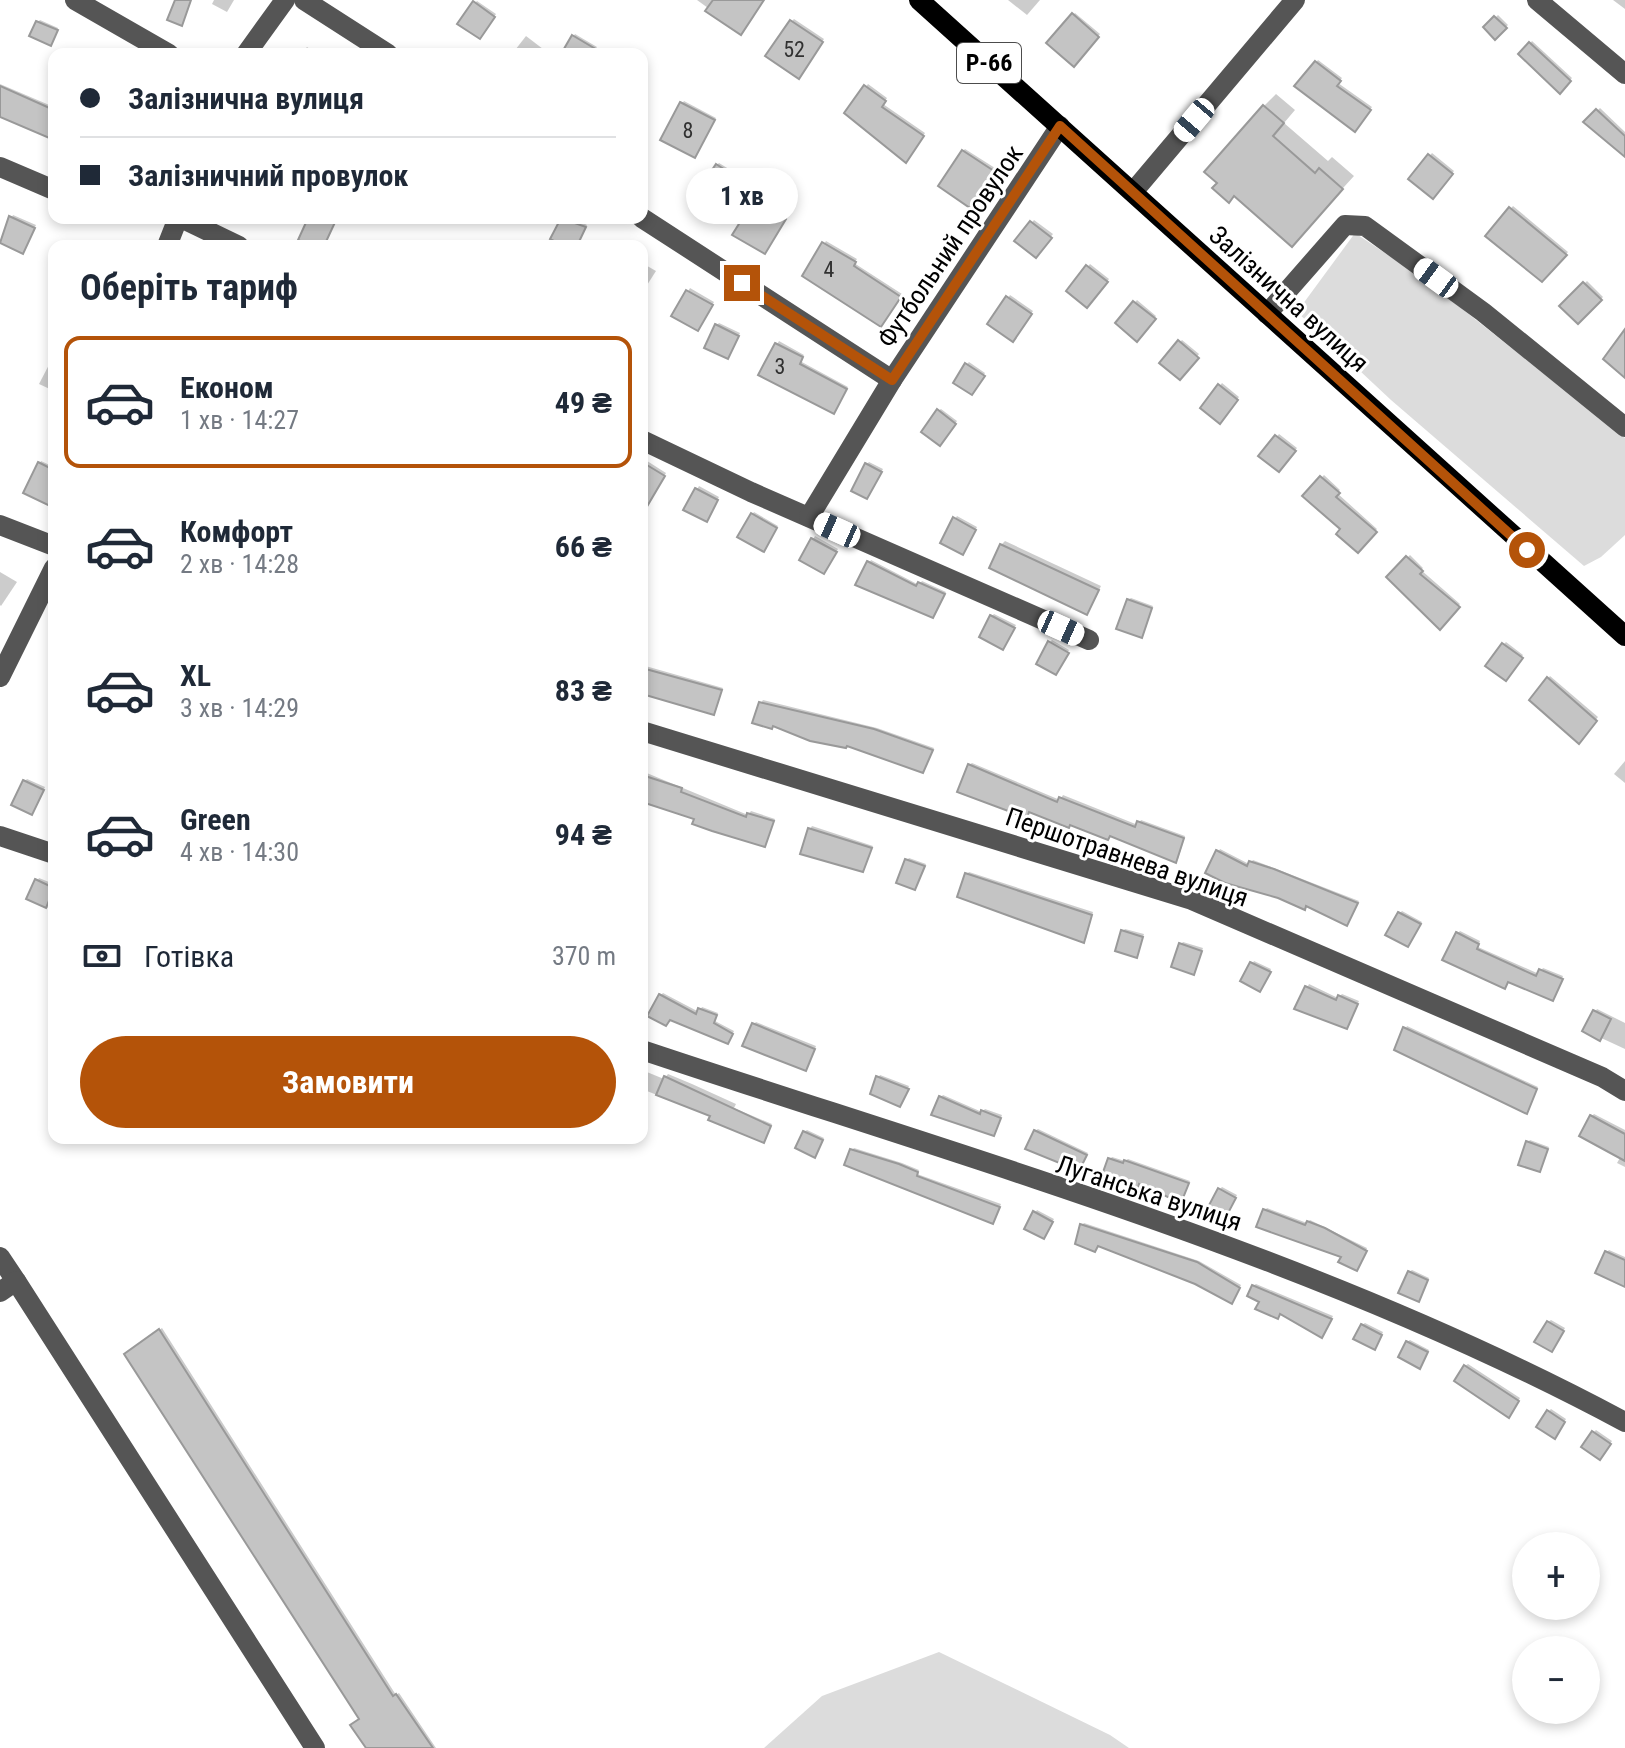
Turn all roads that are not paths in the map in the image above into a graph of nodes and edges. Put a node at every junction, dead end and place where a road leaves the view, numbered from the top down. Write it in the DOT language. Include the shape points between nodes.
graph roads {
  1 [pos="75,0"];
  2 [pos="285,0"];
  3 [pos="304,0"];
  4 [pos="919,0"];
  5 [pos="1295,0"];
  6 [pos="1537,0"];
  7 [pos="159,48"];
  8 [pos="250,48"];
  9 [pos="379,48"];
  10 [pos="1625,74"];
  11 [pos="1060,126"];
  12 [pos="0,167"];
  13 [pos="48,187"];
  14 [pos="1133,192"];
  15 [pos="648,222"];
  16 [pos="192,224"];
  17 [pos="226,240"];
  18 [pos="1267,314"];
  19 [pos="892,380"];
  20 [pos="1625,427"];
  21 [pos="648,443"];
  22 [pos="809,517"];
  23 [pos="0,525"];
  24 [pos="48,544"];
  25 [pos="48,580"];
  26 [pos="1625,636"];
  27 [pos="1089,640"];
  28 [pos="0,677"];
  29 [pos="648,733"];
  30 [pos="0,836"];
  31 [pos="48,852"];
  32 [pos="648,1052"];
  33 [pos="1625,1091"];
  34 [pos="0,1257"];
  35 [pos="8,1286"];
  36 [pos="1625,1422"];
  37 [pos="315,1748"];
  1 -- 7 [label="street"];
  2 -- 8 [label="street"];
  3 -- 9 [label="street"];
  4 -- 11 [label="main road, Залізнична вулиця / Р-66"];
  5 -- 14 [label="street"];
  6 -- 10 [label="street"];
  11 -- 14 [label="main road, Залізнична вулиця / Р-66"];
  11 -- 19 [label="street, Футбольний провулок"];
  12 -- 13 [label="street"];
  14 -- 18 [label="main road, Залізнична вулиця / Р-66"];
  15 -- 19 [label="street"];
  16 -- 17 [label="street"];
  18 -- 20 [label="street" via="1345,225 1365,226 1483,312"];
  18 -- 26 [label="main road, Залізнична вулиця / Р-66"];
  19 -- 22 [label="street, Футбольний провулок"];
  21 -- 22 [label="street"];
  22 -- 27 [label="street"];
  23 -- 24 [label="street"];
  25 -- 28 [label="street"];
  29 -- 33 [label="street, Першотравнева вулиця" via="1192,900"];
  30 -- 31 [label="street"];
  32 -- 36 [label="street, Луганська вулиця" via="1273,1261 1525,1369"];
  34 -- 35 [label="street"];
  35 -- 37 [label="street"];
}
